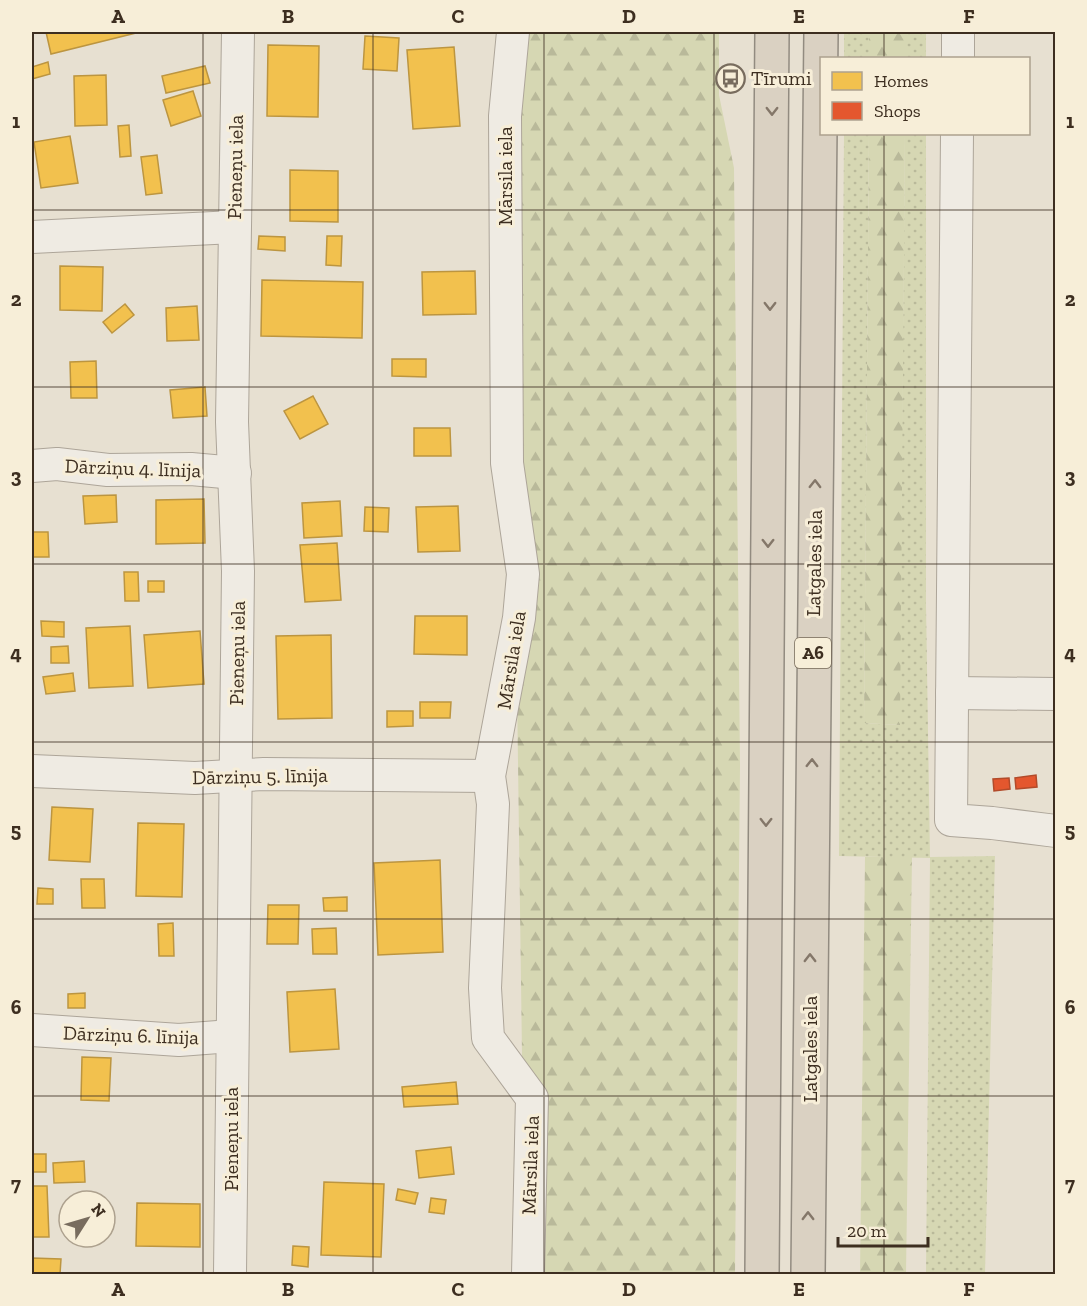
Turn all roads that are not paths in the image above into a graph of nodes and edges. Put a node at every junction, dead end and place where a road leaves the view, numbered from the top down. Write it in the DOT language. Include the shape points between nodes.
graph roads {
  1 [pos="238,32"];
  2 [pos="513,32"];
  3 [pos="772,32"];
  4 [pos="821,32"];
  5 [pos="958,32"];
  6 [pos="821,57"];
  7 [pos="958,57"];
  8 [pos="820,128"];
  9 [pos="957,135"];
  10 [pos="234,227"];
  11 [pos="32,237"];
  12 [pos="32,466"];
  13 [pos="235,473"];
  14 [pos="952,693"];
  15 [pos="1056,694"];
  16 [pos="32,771"];
  17 [pos="489,776"];
  18 [pos="236,777"];
  19 [pos="1056,831"];
  20 [pos="32,1030"];
  21 [pos="231,1036"];
  22 [pos="230,1275"];
  23 [pos="528,1275"];
  24 [pos="762,1275"];
  25 [pos="808,1275"];
  1 -- 10 [label="street, Pieneņu iela"];
  2 -- 17 [label="street, Mārsila iela" via="505,116 507,463 523,574 519,618"];
  3 -- 24 [label="highway, A6, one-way"];
  6 -- 4 [label="highway, Latgales iela / A6, one-way"];
  5 -- 7 [label="street"];
  25 -- 8 [label="highway, Latgales iela / A6, one-way"];
  9 -- 14 [label="street"];
  10 -- 11 [label="street"];
  10 -- 13 [label="street, Pieneņu iela"];
  12 -- 13 [label="street, Dārziņu 4. līnija"];
  13 -- 18 [label="street, Pieneņu iela"];
  14 -- 15 [label="street"];
  14 -- 19 [label="street" via="951,820"];
  16 -- 18 [label="street, Dārziņu 5. līnija"];
  17 -- 18 [label="street, Dārziņu 5. līnija"];
  17 -- 23 [label="street, Mārsila iela" via="493,804 485,988 488,1038 532,1098"];
  18 -- 21 [label="street, Pieneņu iela"];
  20 -- 21 [label="street, Dārziņu 6. līnija" via="179,1040"];
  21 -- 22 [label="street, Pieneņu iela"];
}
